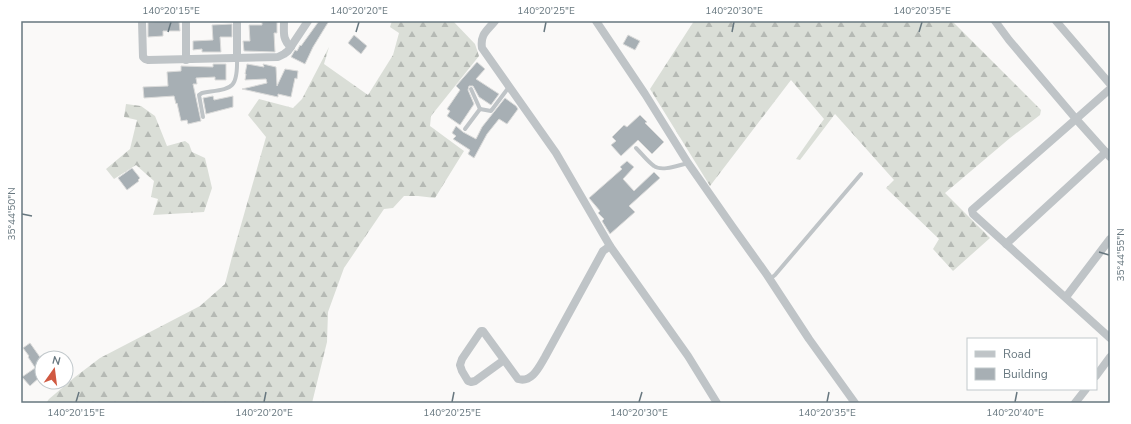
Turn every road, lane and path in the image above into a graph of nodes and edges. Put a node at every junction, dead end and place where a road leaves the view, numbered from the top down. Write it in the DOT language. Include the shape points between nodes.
graph roads {
  1 [pos="142,21"];
  2 [pos="186,21"];
  3 [pos="237,21"];
  4 [pos="284,21"];
  5 [pos="308,21"];
  6 [pos="495,21"];
  7 [pos="596,21"];
  8 [pos="995,21"];
  9 [pos="1056,21"];
  10 [pos="291,47"];
  11 [pos="237,58"];
  12 [pos="186,60"];
  13 [pos="1110,84"];
  14 [pos="509,87"];
  15 [pos="471,89"];
  16 [pos="1110,89"];
  17 [pos="480,109"];
  18 [pos="203,117"];
  19 [pos="1076,118"];
  20 [pos="465,129"];
  21 [pos="636,148"];
  22 [pos="1108,154"];
  23 [pos="688,163"];
  24 [pos="861,174"];
  25 [pos="1110,239"];
  26 [pos="1006,244"];
  27 [pos="610,246"];
  28 [pos="770,279"];
  29 [pos="1066,297"];
  30 [pos="1110,338"];
  31 [pos="1110,357"];
  32 [pos="504,360"];
  33 [pos="1097,375"];
  34 [pos="1085,390"];
  35 [pos="718,403"];
  36 [pos="855,403"];
  37 [pos="1075,403"];
  1 -- 12 [label="street" via="142,52 145,59"];
  2 -- 12 [label="street"];
  3 -- 11 [label="street"];
  4 -- 10 [label="street" via="285,40"];
  5 -- 10 [label="street"];
  6 -- 14 [label="street" via="484,34 482,48"];
  7 -- 23 [label="street"];
  8 -- 19 [label="street"];
  9 -- 13 [label="street"];
  10 -- 11 [label="street" via="278,57"];
  11 -- 12 [label="street"];
  11 -- 18 [label="lane" via="237,72 233,85 199,95"];
  14 -- 17 [label="lane" via="491,111"];
  14 -- 27 [label="street" via="556,153"];
  15 -- 17 [label="lane"];
  16 -- 19 [label="street"];
  17 -- 20 [label="lane"];
  19 -- 22 [label="street"];
  19 -- 26 [label="street" via="972,210 973,214"];
  21 -- 23 [label="lane" via="655,167 676,167"];
  22 -- 26 [label="street"];
  23 -- 28 [label="street"];
  24 -- 28 [label="lane"];
  25 -- 29 [label="street"];
  26 -- 29 [label="street"];
  27 -- 32 [label="street" via="603,251 545,357 530,378 518,379"];
  27 -- 35 [label="street"];
  28 -- 36 [label="street"];
  29 -- 30 [label="street"];
  31 -- 33 [label="street"];
  32 -- 32 [label="street" via="471,382 460,366 481,331"];
  34 -- 37 [label="street"];
}
